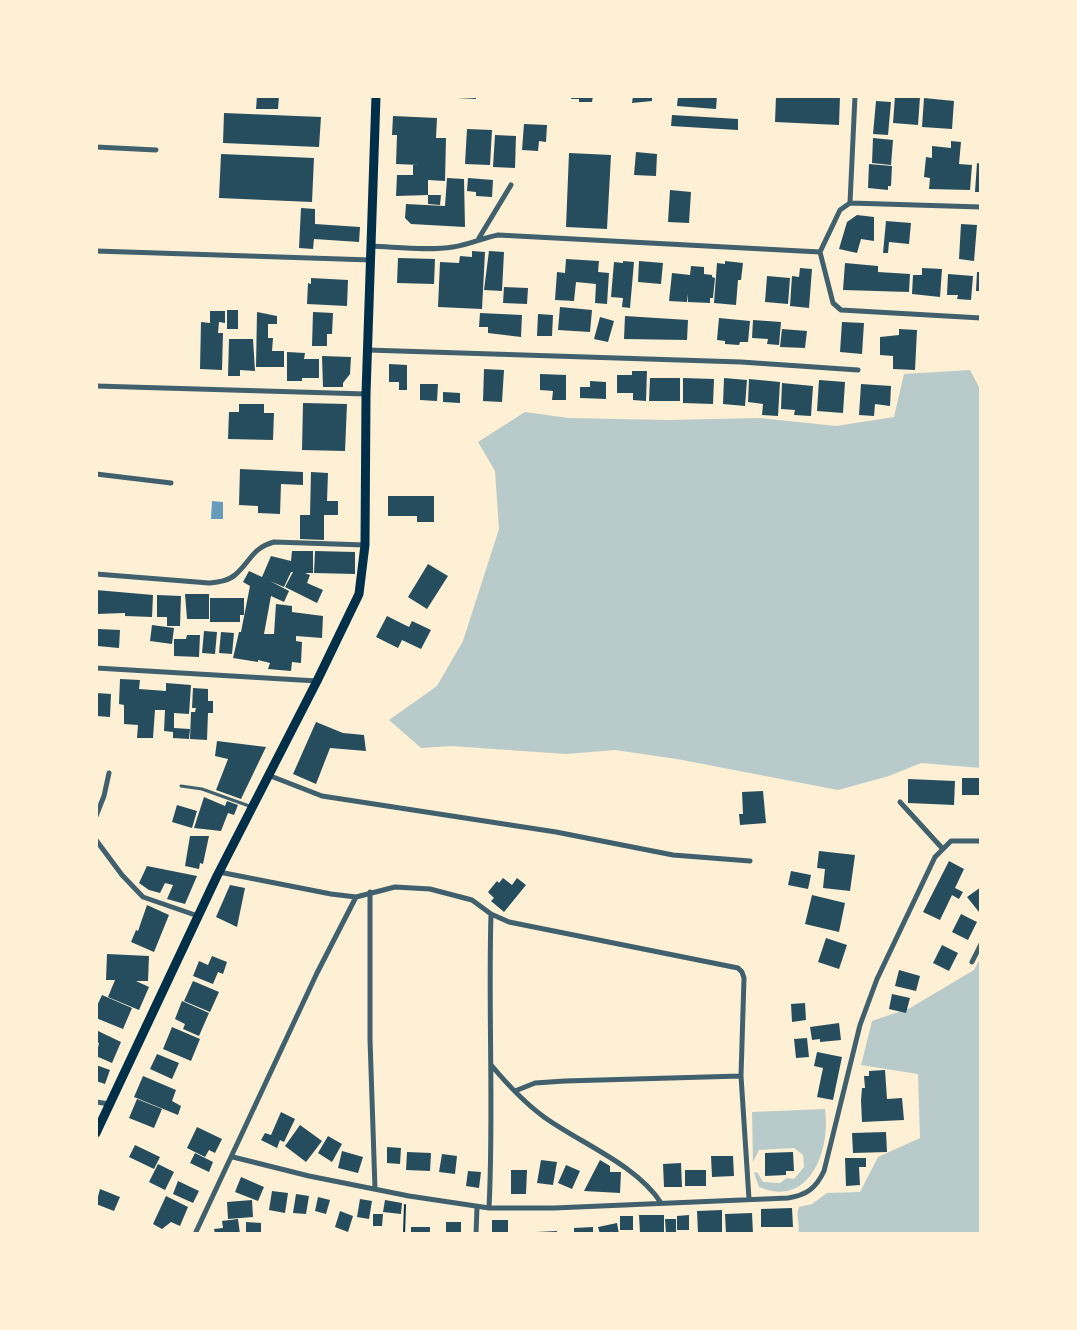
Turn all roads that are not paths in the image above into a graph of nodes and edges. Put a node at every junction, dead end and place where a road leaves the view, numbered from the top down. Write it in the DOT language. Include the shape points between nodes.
graph roads {
  1 [pos="376,96"];
  2 [pos="855,96"];
  3 [pos="96,147"];
  4 [pos="156,150"];
  5 [pos="511,185"];
  6 [pos="850,203"];
  7 [pos="981,207"];
  8 [pos="479,238"];
  9 [pos="371,246"];
  10 [pos="96,251"];
  11 [pos="820,252"];
  12 [pos="371,260"];
  13 [pos="981,318"];
  14 [pos="368,350"];
  15 [pos="858,370"];
  16 [pos="96,386"];
  17 [pos="366,394"];
  18 [pos="96,474"];
  19 [pos="171,483"];
  20 [pos="365,545"];
  21 [pos="96,574"];
  22 [pos="96,668"];
  23 [pos="317,682"];
  24 [pos="109,773"];
  25 [pos="268,775"];
  26 [pos="181,786"];
  27 [pos="900,802"];
  28 [pos="252,807"];
  29 [pos="96,816"];
  30 [pos="96,840"];
  31 [pos="981,841"];
  32 [pos="942,848"];
  33 [pos="750,861"];
  34 [pos="219,872"];
  35 [pos="370,892"];
  36 [pos="356,897"];
  37 [pos="491,914"];
  38 [pos="198,916"];
  39 [pos="981,944"];
  40 [pos="972,962"];
  41 [pos="492,1066"];
  42 [pos="741,1076"];
  43 [pos="516,1091"];
  44 [pos="96,1102"];
  45 [pos="110,1104"];
  46 [pos="96,1133"];
  47 [pos="233,1157"];
  48 [pos="375,1189"];
  49 [pos="749,1199"];
  50 [pos="661,1202"];
  51 [pos="477,1206"];
  52 [pos="489,1208"];
  53 [pos="195,1234"];
  54 [pos="476,1234"];
  1 -- 9 [label="main road"];
  2 -- 6 [label="street"];
  3 -- 4 [label="street"];
  5 -- 8 [label="street"];
  6 -- 7 [label="street"];
  6 -- 11 [label="street" via="840,210"];
  8 -- 9 [label="street" via="450,248"];
  8 -- 11 [label="street" via="498,235"];
  9 -- 12 [label="main road"];
  10 -- 12 [label="street"];
  11 -- 13 [label="street" via="833,303 841,310"];
  12 -- 14 [label="main road"];
  14 -- 15 [label="street" via="741,362"];
  14 -- 17 [label="main road"];
  16 -- 17 [label="street"];
  17 -- 20 [label="main road"];
  18 -- 19 [label="street"];
  20 -- 21 [label="street" via="274,542 260,546 226,581 209,583"];
  20 -- 23 [label="main road" via="359,594"];
  22 -- 23 [label="street"];
  23 -- 25 [label="main road"];
  24 -- 29 [label="street"];
  25 -- 28 [label="main road"];
  25 -- 33 [label="street" via="322,796 556,832 673,855"];
  26 -- 28 [label="lane"];
  27 -- 32 [label="street"];
  28 -- 34 [label="main road"];
  30 -- 38 [label="street" via="122,876 143,897"];
  31 -- 32 [label="street" via="951,842"];
  32 -- 49 [label="street" via="908,910 877,979 850,1061 820,1181 803,1195"];
  34 -- 36 [label="street"];
  34 -- 38 [label="main road"];
  35 -- 36 [label="street"];
  35 -- 37 [label="street" via="395,887 430,889 472,900"];
  35 -- 48 [label="street"];
  36 -- 47 [label="street" via="317,973"];
  37 -- 41 [label="street"];
  37 -- 42 [label="street" via="534,928 738,968 742,972"];
  38 -- 45 [label="main road"];
  39 -- 40 [label="street"];
  41 -- 43 [label="street"];
  41 -- 52 [label="street"];
  42 -- 43 [label="street" via="535,1083"];
  42 -- 49 [label="street"];
  43 -- 50 [label="street" via="543,1116 653,1190"];
  44 -- 45 [label="street"];
  45 -- 46 [label="main road"];
  47 -- 48 [label="street"];
  47 -- 53 [label="street"];
  48 -- 51 [label="street"];
  49 -- 50 [label="street"];
  50 -- 52 [label="street"];
  51 -- 52 [label="street"];
  51 -- 54 [label="street"];
}
